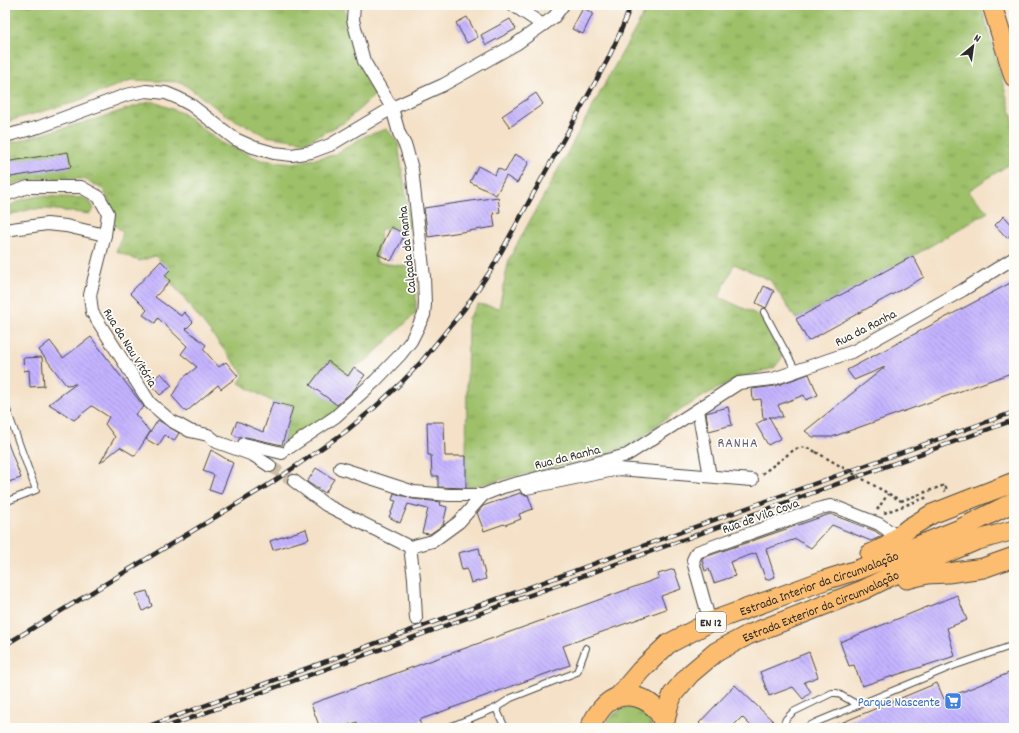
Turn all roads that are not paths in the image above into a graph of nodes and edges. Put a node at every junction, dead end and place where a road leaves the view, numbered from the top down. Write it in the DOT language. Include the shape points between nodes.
graph roads {
  1 [pos="354,5"];
  2 [pos="513,5"];
  3 [pos="563,5"];
  4 [pos="992,5"];
  5 [pos="544,25"];
  6 [pos="1014,77"];
  7 [pos="392,108"];
  8 [pos="5,136"];
  9 [pos="5,195"];
  10 [pos="5,230"];
  11 [pos="105,235"];
  12 [pos="1014,258"];
  13 [pos="764,312"];
  14 [pos="796,371"];
  15 [pos="698,410"];
  16 [pos="5,411"];
  17 [pos="208,435"];
  18 [pos="270,466"];
  19 [pos="340,468"];
  20 [pos="710,476"];
  21 [pos="752,480"];
  22 [pos="294,481"];
  23 [pos="1014,482"];
  24 [pos="503,487"];
  25 [pos="483,495"];
  26 [pos="5,502"];
  27 [pos="1014,502"];
  28 [pos="1014,530"];
  29 [pos="893,541"];
  30 [pos="410,547"];
  31 [pos="1014,557"];
  32 [pos="825,580"];
  33 [pos="863,590"];
  34 [pos="416,619"];
  35 [pos="710,622"];
  36 [pos="1014,645"];
  37 [pos="586,648"];
  38 [pos="618,697"];
  39 [pos="858,705"];
  40 [pos="496,708"];
  41 [pos="664,727"];
  42 [pos="447,728"];
  43 [pos="505,728"];
  44 [pos="590,728"];
  45 [pos="782,728"];
  46 [pos="805,728"];
  1 -- 7 [label="street, Calçada da Ranha" via="353,20 364,61"];
  2 -- 5 [label="street"];
  3 -- 5 [label="street"];
  4 -- 6 [label="main road"];
  5 -- 7 [label="street" via="516,44 443,85"];
  7 -- 8 [label="street" via="330,145 292,155 253,147 235,139 178,98 146,91 126,95 39,127"];
  7 -- 17 [label="street, Calçada da Ranha" via="412,169 424,277 424,315 411,341 375,381 335,417 286,450"];
  9 -- 11 [label="street, Rua da Nau Vitória" via="28,187 81,187 99,197 108,213"];
  10 -- 11 [label="street" via="46,224"];
  11 -- 17 [label="street, Rua da Nau Vitória" via="90,295 92,312 150,403 170,420 190,431"];
  12 -- 14 [label="street, Rua da Ranha" via="963,290 854,351"];
  13 -- 14 [label="lane"];
  14 -- 15 [label="street, Rua da Ranha" via="773,379 739,384"];
  15 -- 20 [label="street"];
  15 -- 24 [label="street, Rua da Ranha" via="627,455"];
  16 -- 26 [label="lane" via="8,410 36,490"];
  17 -- 18 [label="street, Rua da Nau Vitória" via="217,442 253,455"];
  19 -- 25 [label="street" via="414,492"];
  20 -- 21 [label="street, Rua da Ranha"];
  20 -- 24 [label="street, Rua da Ranha" via="619,469 529,488"];
  22 -- 30 [label="street" via="326,505"];
  23 -- 29 [label="main road" via="936,512 922,519"];
  24 -- 25 [label="street, Rua da Ranha"];
  25 -- 30 [label="street, Rua da Ranha" via="458,522 433,541"];
  27 -- 32 [label="main road, Estrada Interior da Circunvalação / EN 12" via="960,529"];
  28 -- 33 [label="main road, Estrada Exterior da Circunvalação / EN 12" via="975,541"];
  29 -- 32 [label="main road"];
  29 -- 35 [label="street, Rua de Vila Cova" via="892,533 879,524 830,506 697,552 693,560"];
  30 -- 34 [label="street"];
  31 -- 33 [label="main road" via="983,568 927,574"];
  32 -- 35 [label="main road, Estrada Interior da Circunvalação / EN 12"];
  33 -- 41 [label="main road, Estrada Exterior da Circunvalação / EN 12" via="748,635 716,652 690,674 673,694"];
  35 -- 38 [label="main road, Estrada Interior da Circunvalação / EN 12" via="668,644"];
  36 -- 39 [label="lane"];
  37 -- 40 [label="lane" via="577,672 511,698"];
  38 -- 41 [label="main road, EN 12" via="633,696 648,702 658,712"];
  38 -- 44 [label="main road, EN 12" via="606,704"];
  39 -- 45 [label="lane" via="832,692 793,712"];
  39 -- 46 [label="lane"];
  40 -- 42 [label="lane"];
  40 -- 43 [label="lane"];
}
